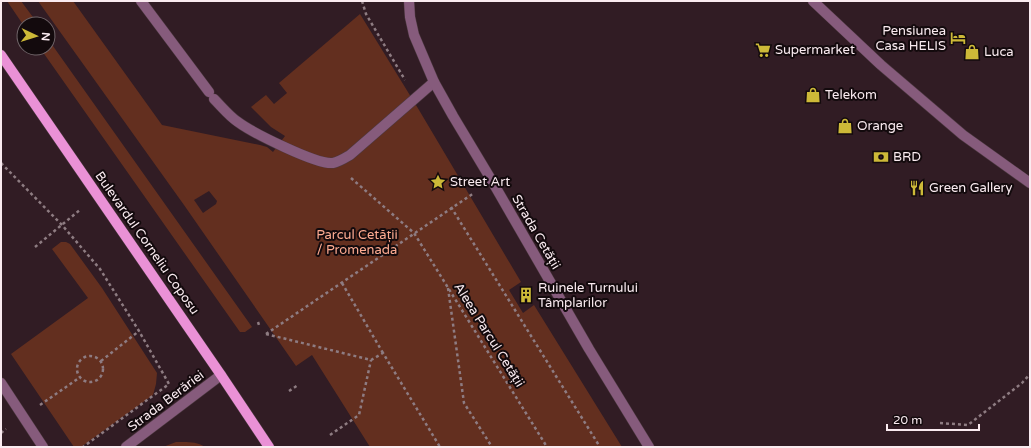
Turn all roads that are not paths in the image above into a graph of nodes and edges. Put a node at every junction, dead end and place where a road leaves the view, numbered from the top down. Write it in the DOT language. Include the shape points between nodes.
graph roads {
  1 [pos="141,1"];
  2 [pos="409,1"];
  3 [pos="813,1"];
  4 [pos="1,55"];
  5 [pos="434,82"];
  6 [pos="1030,183"];
  7 [pos="221,375"];
  8 [pos="1,383"];
  9 [pos="44,447"];
  10 [pos="126,447"];
  11 [pos="269,447"];
  12 [pos="649,447"];
  1 -- 5 [label="street" via="226,112 238,122 313,160 334,163 350,155"];
  2 -- 5 [label="street, Strada Cetății" via="414,35"];
  3 -- 6 [label="street" via="881,65 963,135"];
  4 -- 7 [label="main road, Bulevardul Corneliu Coposu"];
  5 -- 12 [label="street, Strada Cetății"];
  7 -- 10 [label="street, Strada Berăriei"];
  7 -- 11 [label="main road, Bulevardul Corneliu Coposu"];
  8 -- 9 [label="street"];
}
